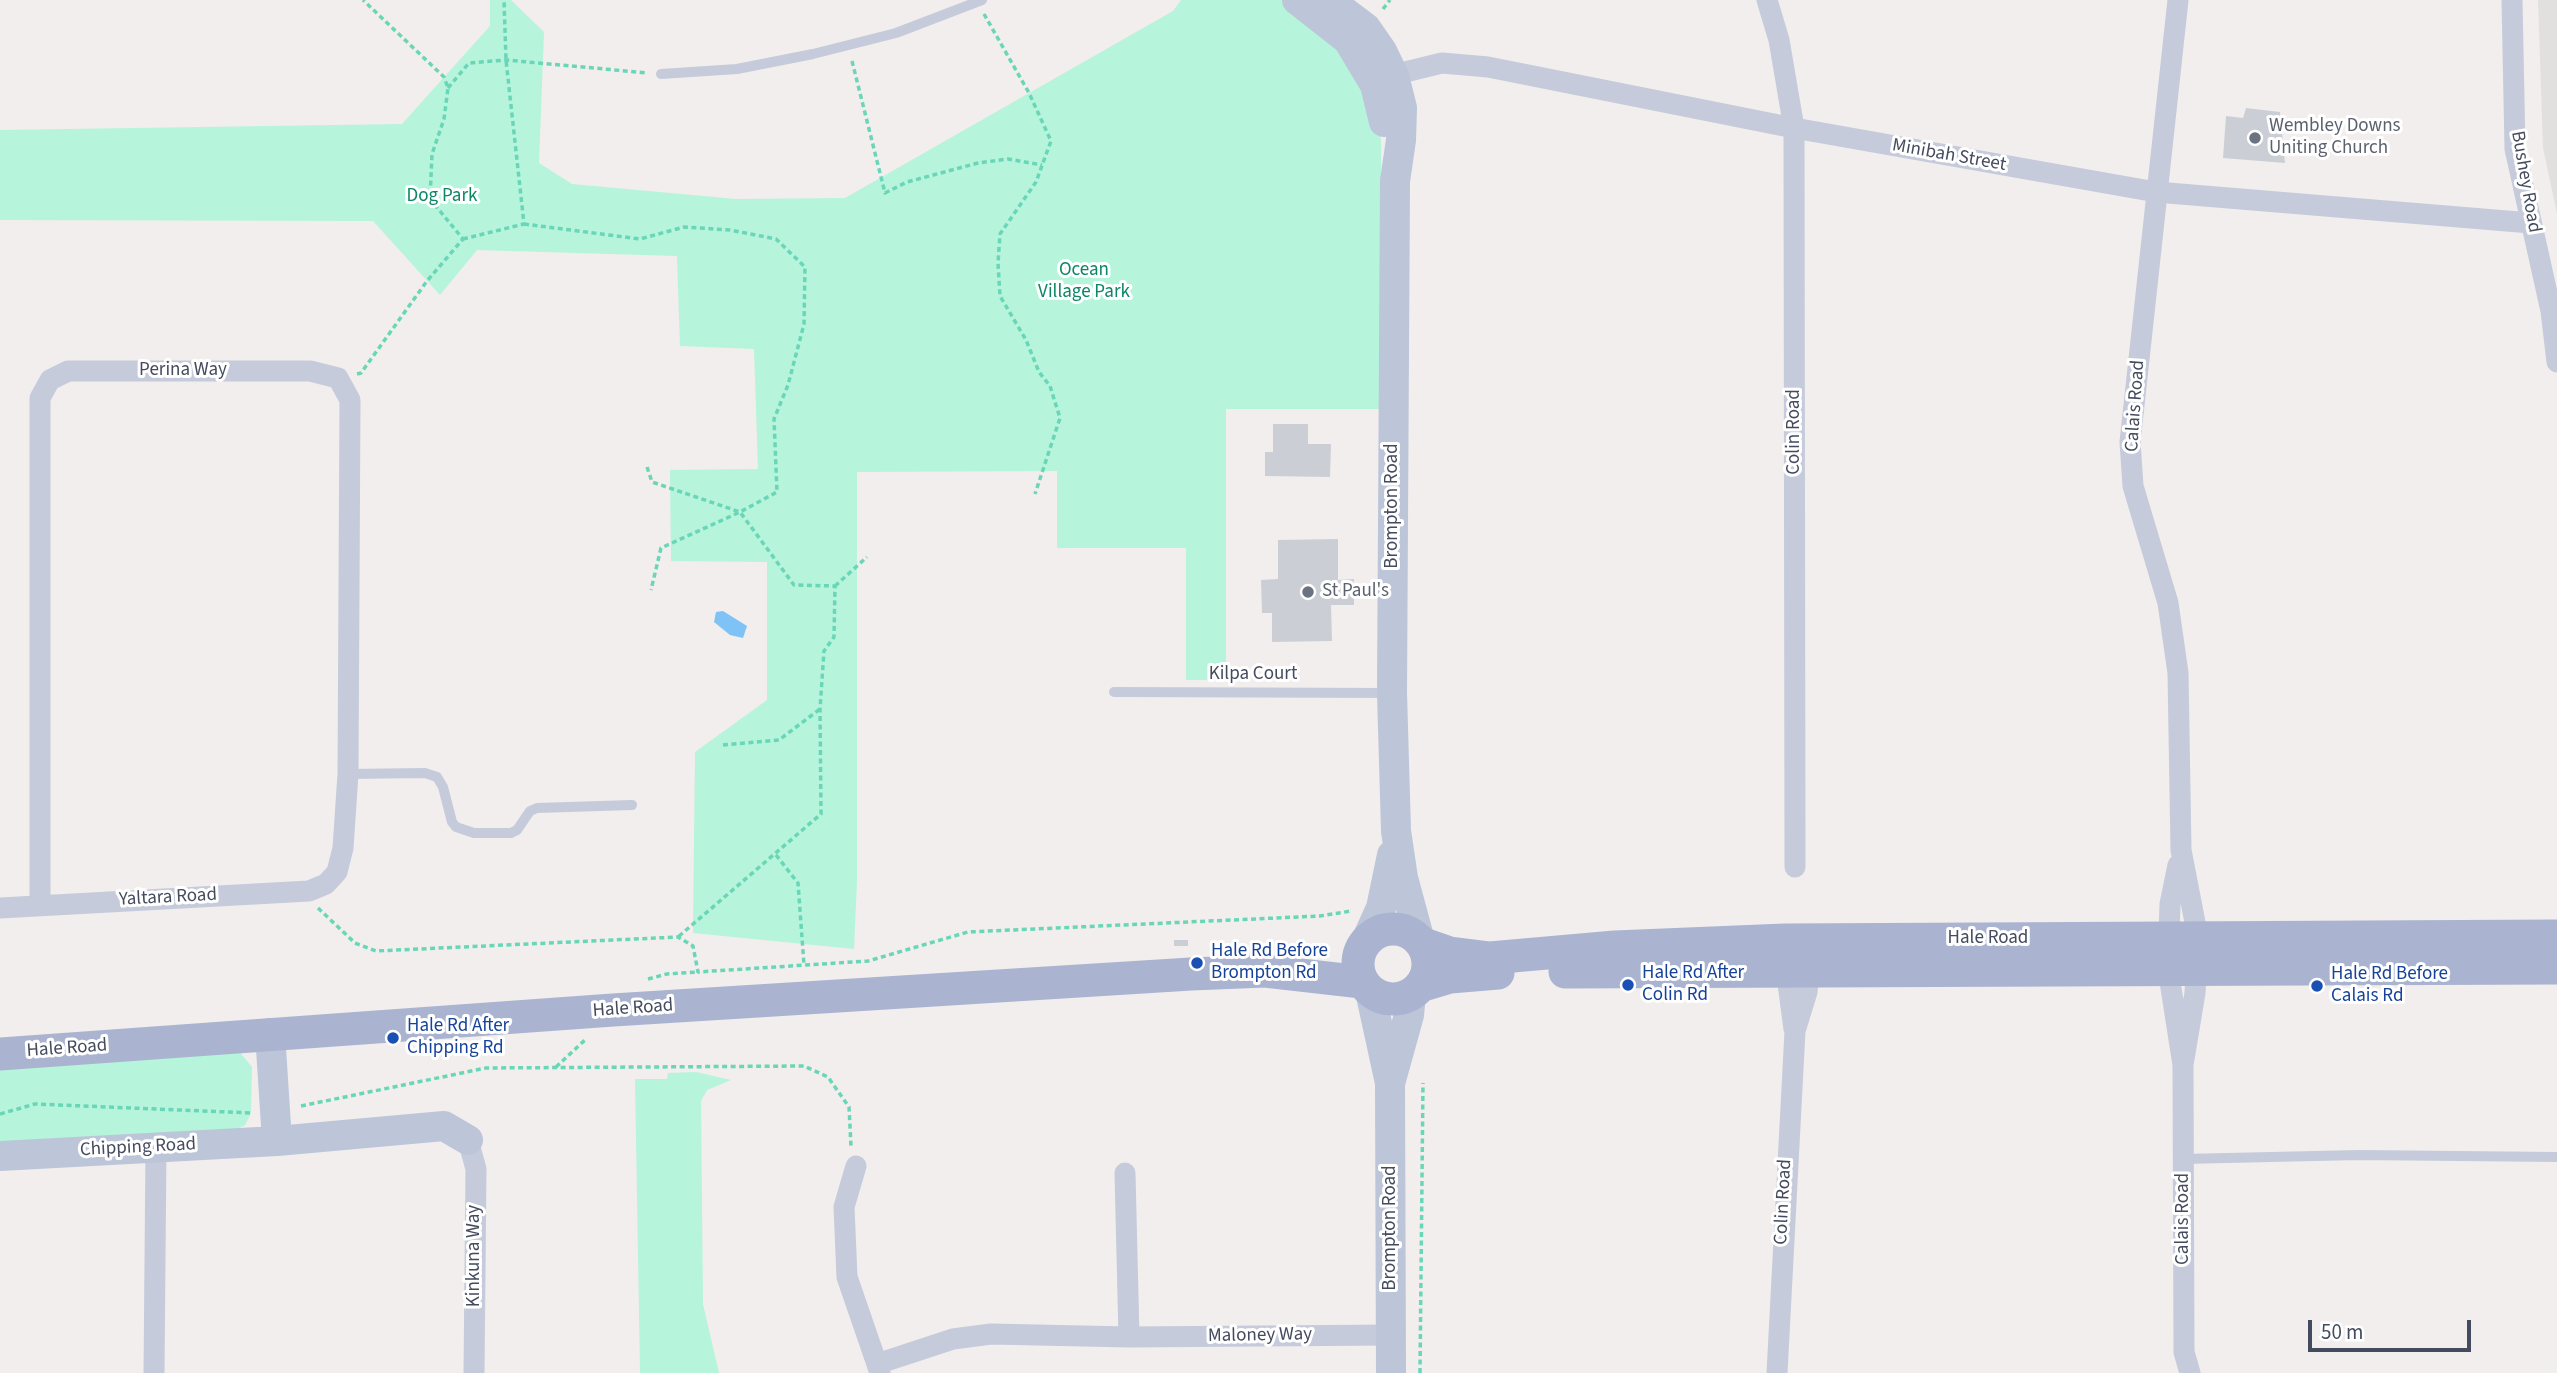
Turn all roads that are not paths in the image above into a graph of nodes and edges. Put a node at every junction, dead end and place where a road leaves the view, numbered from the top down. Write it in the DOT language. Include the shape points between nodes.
graph roads {
  1 [pos="1297,0"];
  2 [pos="1329,0"];
  3 [pos="1767,0"];
  4 [pos="2178,0"];
  5 [pos="2512,0"];
  6 [pos="980,1"];
  7 [pos="661,74"];
  8 [pos="1385,81"];
  9 [pos="1794,128"];
  10 [pos="2156,192"];
  11 [pos="2531,223"];
  12 [pos="2557,362"];
  13 [pos="1114,692"];
  14 [pos="1392,693"];
  15 [pos="348,774"];
  16 [pos="632,805"];
  17 [pos="1396,831"];
  18 [pos="2181,849"];
  19 [pos="1796,867"];
  20 [pos="40,904"];
  21 [pos="0,908"];
  22 [pos="1362,931"];
  23 [pos="2557,936"];
  24 [pos="1420,942"];
  25 [pos="2183,953"];
  26 [pos="1798,955"];
  27 [pos="2557,968"];
  28 [pos="1265,971"];
  29 [pos="1366,986"];
  30 [pos="1415,990"];
  31 [pos="270,1033"];
  32 [pos="0,1054"];
  33 [pos="2183,1065"];
  34 [pos="1390,1083"];
  35 [pos="468,1140"];
  36 [pos="277,1141"];
  37 [pos="156,1147"];
  38 [pos="0,1156"];
  39 [pos="2557,1157"];
  40 [pos="2183,1159"];
  41 [pos="856,1166"];
  42 [pos="1125,1173"];
  43 [pos="1391,1335"];
  44 [pos="1129,1337"];
  45 [pos="879,1368"];
  46 [pos="154,1373"];
  47 [pos="474,1373"];
  48 [pos="1391,1373"];
  49 [pos="1777,1373"];
  50 [pos="2190,1373"];
  1 -- 8 [label="street" via="1348,40"];
  2 -- 8 [label="street" via="1366,28 1382,51"];
  3 -- 9 [label="street, Colin Road"];
  4 -- 10 [label="street, Calais Road"];
  5 -- 11 [label="street, Bushey Road" via="2515,149"];
  6 -- 7 [label="lane" via="848,45 737,69"];
  8 -- 9 [label="street, Minibah Street" via="1442,63 1488,66"];
  8 -- 14 [label="street, Brompton Road" via="1402,108 1395,181"];
  9 -- 10 [label="street, Minibah Street"];
  9 -- 19 [label="street, Colin Road"];
  10 -- 11 [label="street, Minibah Street"];
  10 -- 18 [label="street, Calais Road" via="2130,442 2133,486 2168,603 2178,673"];
  11 -- 12 [label="street, Bushey Road"];
  13 -- 14 [label="lane, Kilpa Court"];
  14 -- 17 [label="street, Brompton Road"];
  15 -- 16 [label="lane" via="425,773 436,777 456,827 474,833 511,833 537,807"];
  15 -- 20 [label="street, Yaltara Road" via="343,848 333,878 318,889"];
  15 -- 20 [label="street, Perina Way" via="350,400 338,378 310,371 68,371 50,380 40,398"];
  17 -- 22 [label="street, Brompton Road" via="1381,908"];
  17 -- 24 [label="street, Brompton Road" via="1409,908"];
  18 -- 25 [label="street, Calais Road"];
  18 -- 25 [label="street, Calais Road" via="2170,904"];
  20 -- 21 [label="street, Yaltara Road"];
  22 -- 24 [label="main road" via="1399,929"];
  22 -- 28 [label="main road, Hale Road"];
  22 -- 29 [label="main road" via="1358,961"];
  23 -- 25 [label="main road, Hale Road"];
  24 -- 26 [label="main road, Hale Road" via="1450,953 1490,958 1615,947"];
  24 -- 30 [label="main road" via="1428,964"];
  25 -- 26 [label="main road, Hale Road"];
  25 -- 27 [label="main road, Hale Road"];
  25 -- 33 [label="street, Calais Road"];
  25 -- 33 [label="street, Calais Road"];
  26 -- 30 [label="main road, Hale Road" via="1501,972 1450,977"];
  26 -- 49 [label="street, Colin Road" via="1807,992 1795,1031"];
  28 -- 29 [label="main road, Hale Road"];
  28 -- 31 [label="main road, Hale Road"];
  29 -- 30 [label="main road" via="1383,998 1397,999"];
  29 -- 34 [label="street, Brompton Road"];
  30 -- 34 [label="street, Brompton Road"];
  31 -- 32 [label="main road, Hale Road"];
  31 -- 36 [label="street"];
  33 -- 40 [label="street, Calais Road"];
  34 -- 43 [label="street, Brompton Road"];
  35 -- 36 [label="street, Chipping Road" via="444,1126"];
  35 -- 47 [label="street, Kinkuna Way" via="476,1169"];
  36 -- 37 [label="street, Chipping Road"];
  37 -- 38 [label="street, Chipping Road"];
  37 -- 46 [label="street"];
  39 -- 40 [label="lane"];
  40 -- 50 [label="street, Calais Road" via="2184,1352"];
  41 -- 45 [label="street, Maloney Way" via="844,1207 848,1278"];
  42 -- 44 [label="street"];
  43 -- 44 [label="street, Maloney Way"];
  43 -- 48 [label="street, Brompton Road"];
  44 -- 45 [label="street, Maloney Way" via="991,1334 953,1339"];
}
